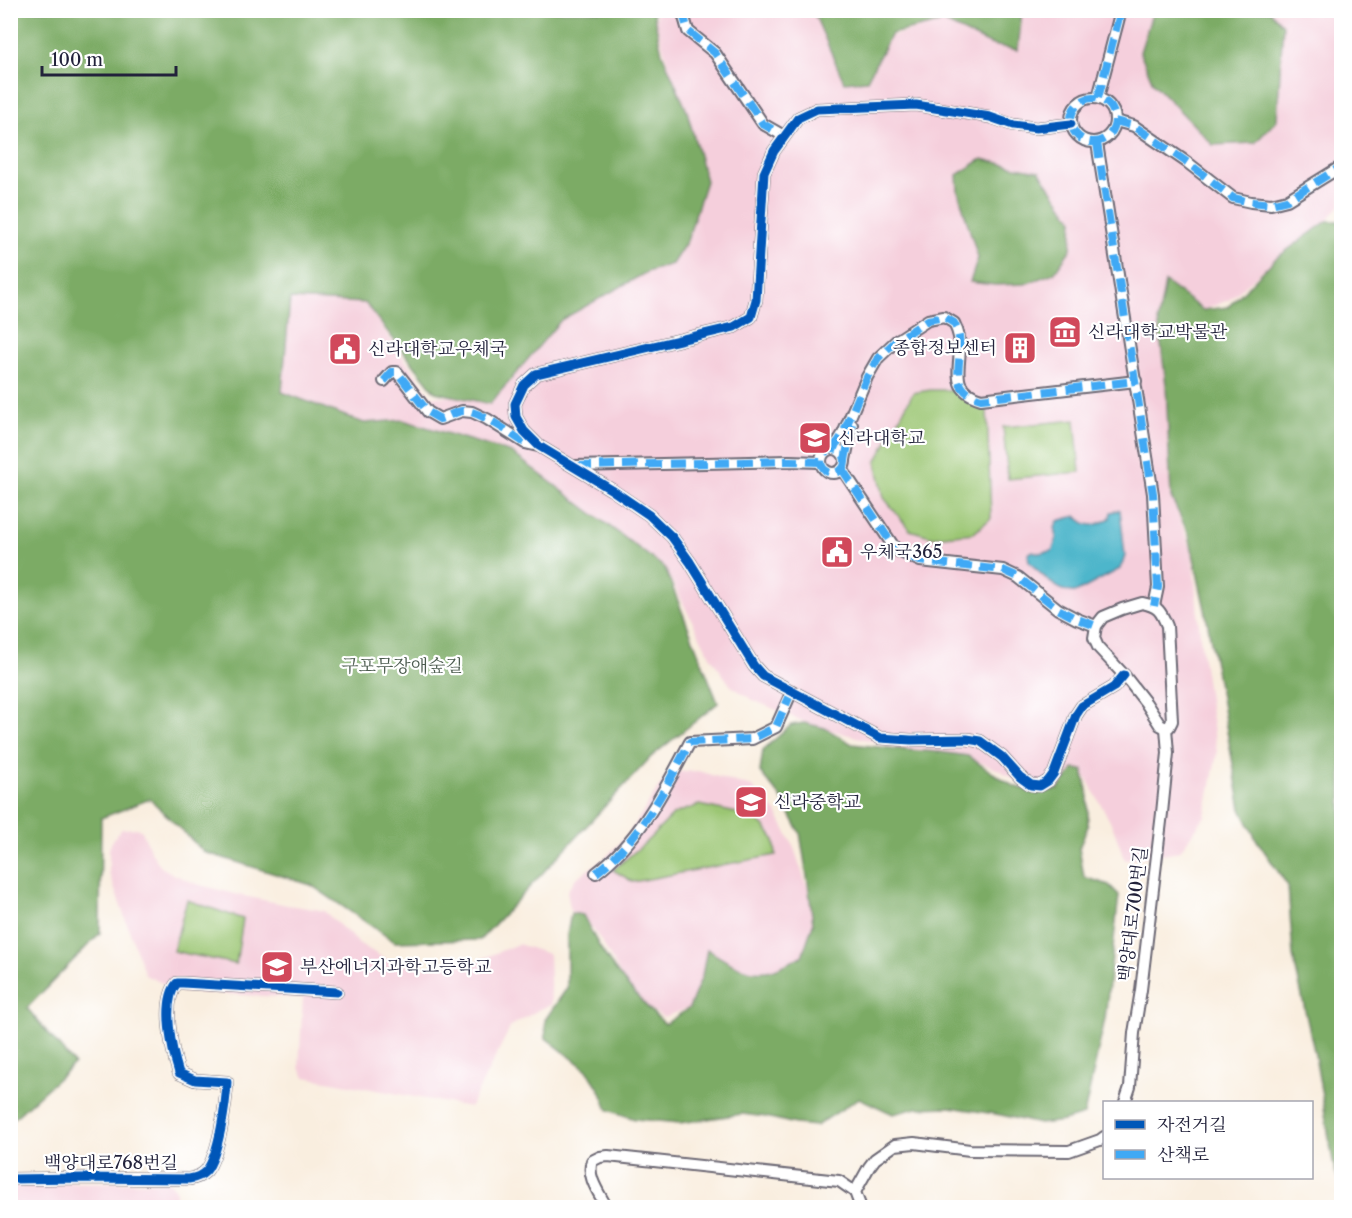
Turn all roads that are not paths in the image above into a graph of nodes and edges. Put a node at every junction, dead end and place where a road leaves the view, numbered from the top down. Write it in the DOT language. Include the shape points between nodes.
graph roads {
  1 [pos="682,10"];
  2 [pos="1121,10"];
  3 [pos="1098,98"];
  4 [pos="1115,121"];
  5 [pos="1071,124"];
  6 [pos="784,136"];
  7 [pos="1097,143"];
  8 [pos="1341,166"];
  9 [pos="384,381"];
  10 [pos="1136,381"];
  11 [pos="854,412"];
  12 [pos="539,446"];
  13 [pos="831,448"];
  14 [pos="820,462"];
  15 [pos="844,464"];
  16 [pos="573,466"];
  17 [pos="1154,606"];
  18 [pos="1096,626"];
  19 [pos="1124,675"];
  20 [pos="792,691"];
  21 [pos="1166,728"];
  22 [pos="596,873"];
  23 [pos="337,992"];
  24 [pos="1125,1101"];
  25 [pos="1103,1138"];
  26 [pos="10,1179"];
  27 [pos="855,1192"];
  28 [pos="608,1208"];
  29 [pos="861,1208"];
  1 -- 6 [label="street" via="688,31 715,53 764,124"];
  2 -- 3 [label="street"];
  3 -- 4 [label="street" via="1112,108"];
  3 -- 5 [label="street" via="1081,101 1071,115"];
  4 -- 7 [label="street" via="1112,134"];
  4 -- 8 [label="street" via="1134,126 1233,198 1251,202 1271,204 1287,200"];
  5 -- 6 [label="street" via="1036,128 916,105 865,107 817,110 798,118"];
  5 -- 7 [label="street" via="1080,139"];
  6 -- 12 [label="street" via="764,172 756,300 751,317 734,327 536,374 524,385 515,404 516,417 524,431"];
  7 -- 10 [label="street"];
  9 -- 12 [label="street" via="392,372 398,372 428,412 440,419 462,411 472,412 525,443"];
  10 -- 11 [label="street" via="981,399 969,396 960,385 957,330 945,317 914,328 878,358"];
  10 -- 17 [label="street" via="1153,494 1158,587"];
  11 -- 13 [label="street"];
  11 -- 15 [label="street"];
  12 -- 16 [label="street"];
  13 -- 14 [label="street" via="823,453"];
  13 -- 15 [label="street" via="840,451"];
  14 -- 15 [label="street" via="829,473 838,472"];
  14 -- 16 [label="street"];
  15 -- 18 [label="street" via="896,549 920,561 1003,570 1058,609"];
  16 -- 20 [label="street" via="649,516 672,537 754,666 763,676"];
  17 -- 18 [label="street" via="1142,603 1122,609 1103,617"];
  17 -- 21 [label="street, 백양대로700번길" via="1167,626 1172,721"];
  18 -- 19 [label="street" via="1094,638 1098,647"];
  19 -- 20 [label="street" via="1113,687 1082,706 1053,773 1040,786 1020,777 1002,756 980,741 880,738"];
  19 -- 21 [label="street"];
  20 -- 22 [label="street" via="776,727 752,740 690,742 635,836"];
  21 -- 24 [label="street, 백양대로700번길" via="1168,753 1162,813"];
  23 -- 26 [label="street, 백양대로768번길" via="177,983 169,1015 179,1073 195,1080 227,1082 214,1157 197,1177"];
  25 -- 27 [label="street" via="1069,1151 895,1145 875,1159"];
  27 -- 28 [label="street" via="839,1181 608,1156 592,1161 590,1170"];
  27 -- 29 [label="street"];
}
